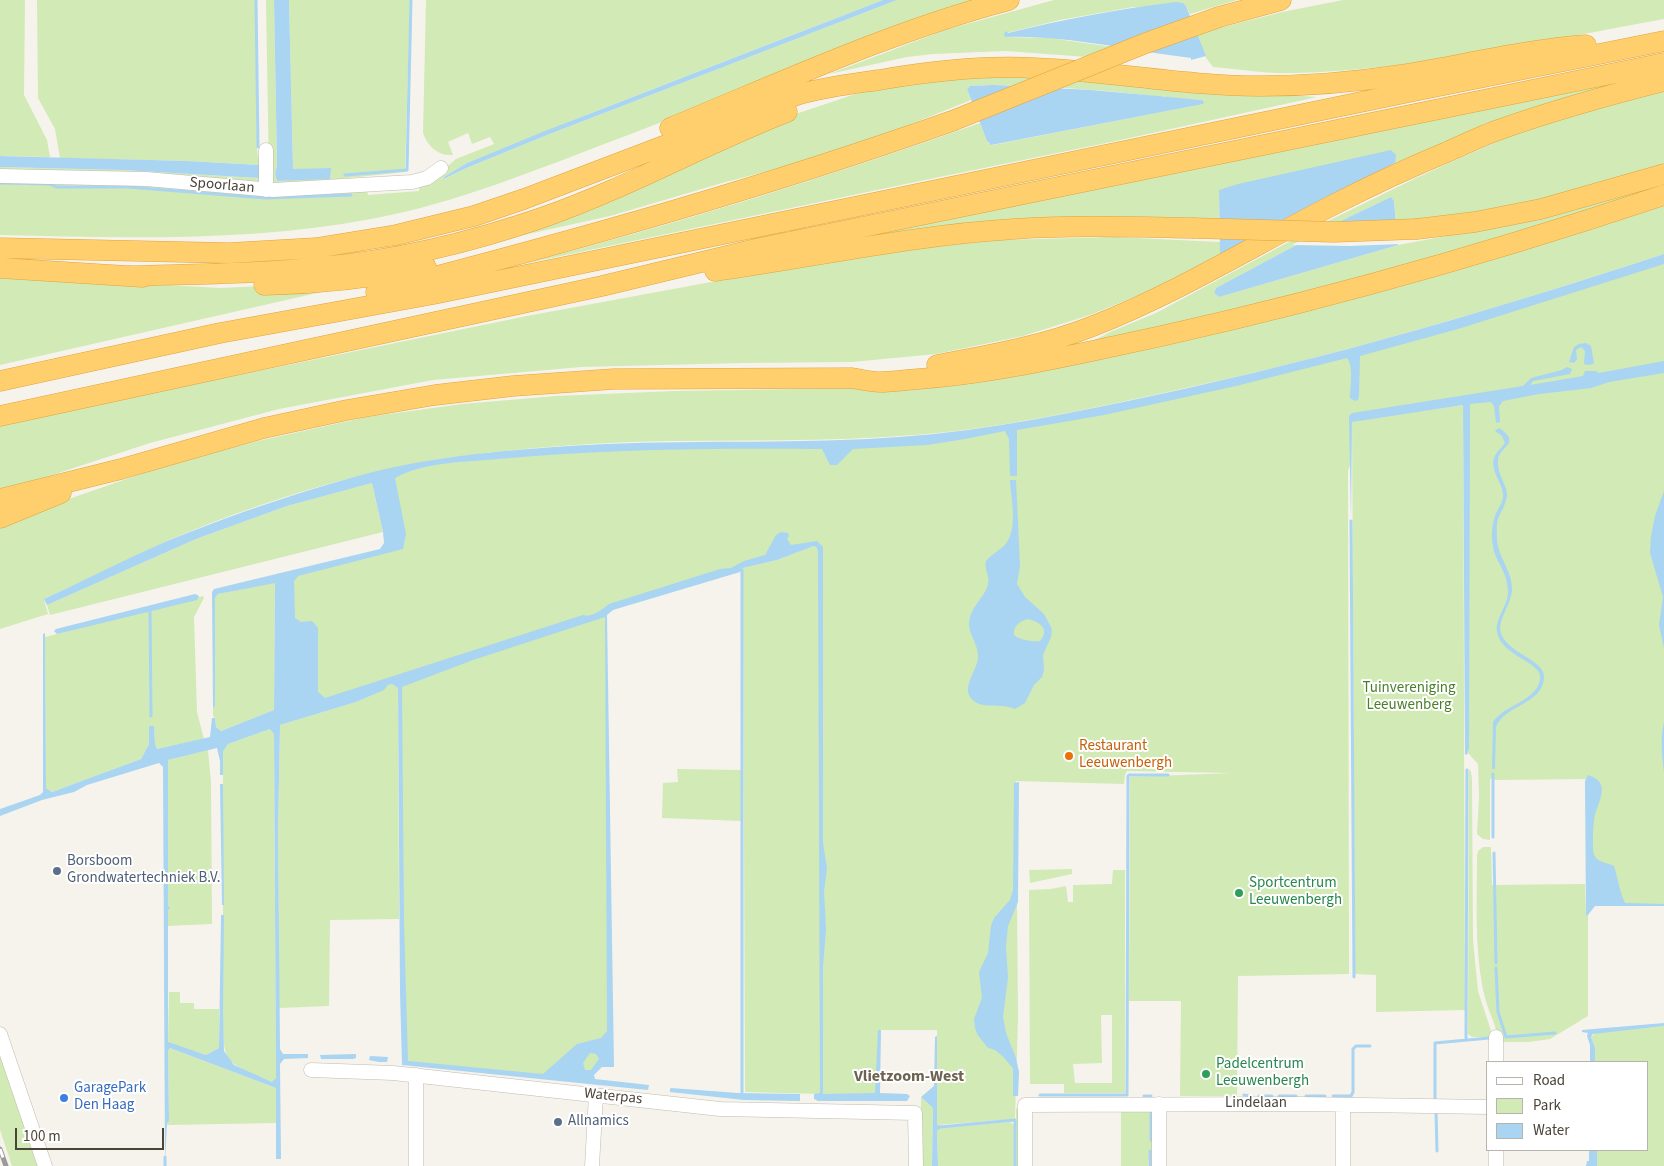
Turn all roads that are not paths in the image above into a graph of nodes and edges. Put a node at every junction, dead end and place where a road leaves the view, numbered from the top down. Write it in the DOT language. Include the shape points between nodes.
graph roads {
  1 [pos="1009,0"];
  2 [pos="1282,0"];
  3 [pos="1664,39"];
  4 [pos="1664,63"];
  5 [pos="878,80"];
  6 [pos="1664,81"];
  7 [pos="266,150"];
  8 [pos="441,168"];
  9 [pos="1664,174"];
  10 [pos="0,176"];
  11 [pos="266,190"];
  12 [pos="1664,195"];
  13 [pos="524,199"];
  14 [pos="555,244"];
  15 [pos="0,248"];
  16 [pos="0,268"];
  17 [pos="130,276"];
  18 [pos="602,286"];
  19 [pos="220,333"];
  20 [pos="851,378"];
  21 [pos="0,381"];
  22 [pos="0,416"];
  23 [pos="121,469"];
  24 [pos="0,499"];
  25 [pos="0,518"];
  26 [pos="0,1034"];
  27 [pos="1496,1037"];
  28 [pos="1496,1061"];
  29 [pos="311,1070"];
  30 [pos="416,1075"];
  31 [pos="596,1095"];
  32 [pos="1159,1104"];
  33 [pos="1343,1105"];
  34 [pos="1486,1106"];
  35 [pos="1496,1151"];
  36 [pos="45,1166"];
  37 [pos="416,1166"];
  38 [pos="592,1166"];
  39 [pos="916,1166"];
  40 [pos="1025,1166"];
  41 [pos="1159,1166"];
  42 [pos="1343,1166"];
  43 [pos="1496,1166"];
  1 -- 13 [label="highway" via="854,51 616,151"];
  2 -- 14 [label="highway, bridge" via="1219,17 1146,43 952,121 840,160"];
  3 -- 5 [label="highway" via="1556,48 1402,75 1321,84 1221,84 1017,67 955,69"];
  3 -- 19 [label="highway" via="434,294"];
  4 -- 18 [label="highway" via="760,248"];
  5 -- 13 [label="highway" via="819,88 797,95"];
  5 -- 17 [label="highway" via="773,117 584,202 475,238 402,255 324,267"];
  6 -- 20 [label="highway" via="1589,100 1491,133 1413,166 1142,306 1091,327 998,354 934,366 877,371"];
  7 -- 11 [label="street"];
  8 -- 11 [label="street, Spoorlaan" via="427,178 412,182"];
  9 -- 18 [label="highway, bridge" via="1541,209 1417,229 1334,232 1085,226 1013,229 926,238"];
  10 -- 11 [label="street, Spoorlaan" via="146,179"];
  12 -- 20 [label="highway" via="1521,242 1377,284 1151,339 946,377 880,382"];
  13 -- 15 [label="highway" via="430,228 316,248 211,253"];
  14 -- 17 [label="highway" via="328,282 208,284"];
  14 -- 19 [label="highway"];
  16 -- 17 [label="highway"];
  18 -- 22 [label="highway"];
  19 -- 21 [label="highway"];
  20 -- 23 [label="highway" via="614,379 460,392 347,410 264,428"];
  23 -- 24 [label="highway"];
  23 -- 25 [label="highway"];
  26 -- 36 [label="street"];
  27 -- 28 [label="street"];
  29 -- 30 [label="street, Waterpas"];
  30 -- 31 [label="street, Waterpas"];
  30 -- 37 [label="street"];
  31 -- 38 [label="street"];
  31 -- 39 [label="street, Waterpas" via="720,1109 915,1113"];
  32 -- 33 [label="street, Lindelaan"];
  32 -- 40 [label="street, Lindelaan" via="1025,1105"];
  32 -- 41 [label="street"];
  33 -- 34 [label="street, Lindelaan"];
  33 -- 42 [label="street"];
  35 -- 43 [label="street"];
}
